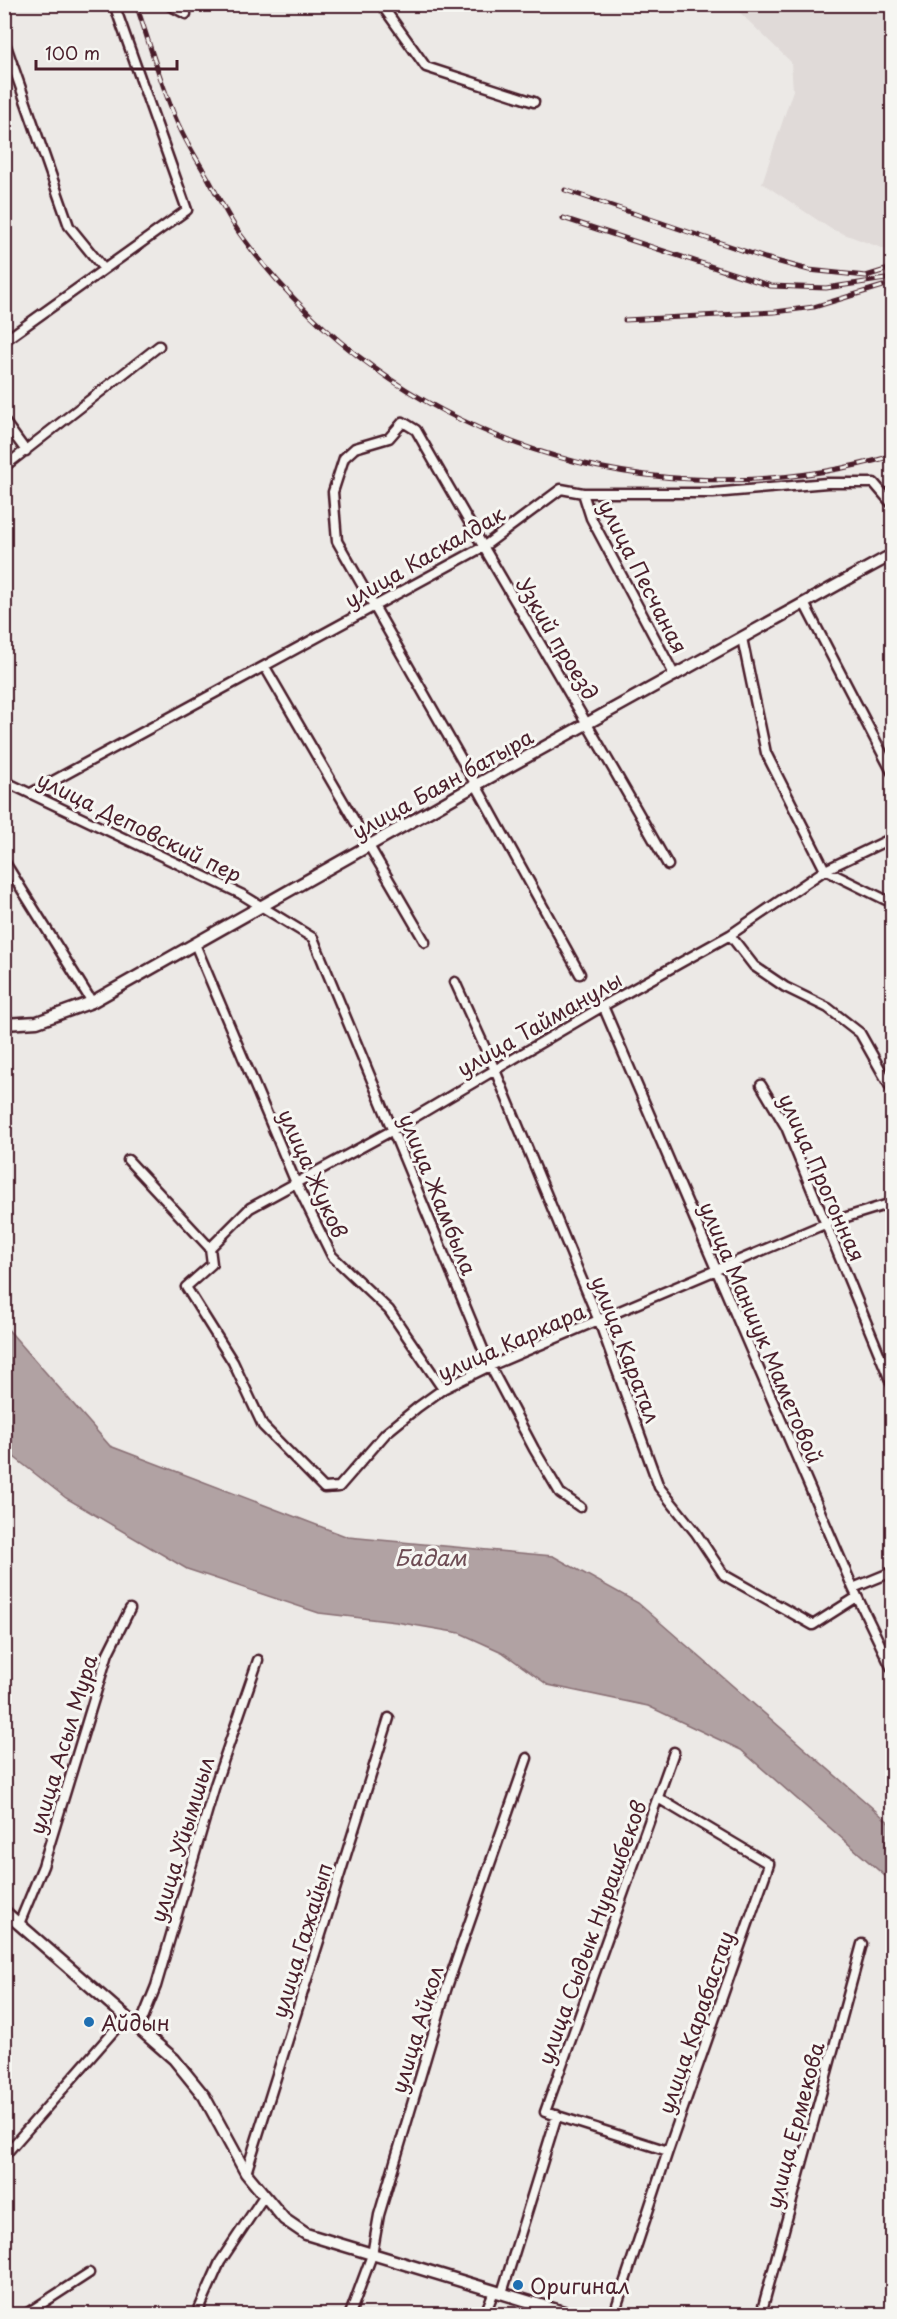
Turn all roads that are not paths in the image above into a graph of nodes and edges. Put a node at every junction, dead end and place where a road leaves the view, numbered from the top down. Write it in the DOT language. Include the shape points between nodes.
graph roads {
  1 [pos="114,4"];
  2 [pos="167,4"];
  3 [pos="381,4"];
  4 [pos="186,14"];
  5 [pos="4,40"];
  6 [pos="534,102"];
  7 [pos="104,269"];
  8 [pos="4,341"];
  9 [pos="159,346"];
  10 [pos="4,421"];
  11 [pos="26,451"];
  12 [pos="4,467"];
  13 [pos="583,493"];
  14 [pos="892,504"];
  15 [pos="483,547"];
  16 [pos="892,558"];
  17 [pos="804,603"];
  18 [pos="374,607"];
  19 [pos="742,638"];
  20 [pos="265,667"];
  21 [pos="675,676"];
  22 [pos="589,724"];
  23 [pos="892,772"];
  24 [pos="4,781"];
  25 [pos="476,785"];
  26 [pos="31,794"];
  27 [pos="892,838"];
  28 [pos="369,846"];
  29 [pos="4,861"];
  30 [pos="668,865"];
  31 [pos="825,870"];
  32 [pos="892,903"];
  33 [pos="260,906"];
  34 [pos="730,935"];
  35 [pos="425,942"];
  36 [pos="195,944"];
  37 [pos="580,974"];
  38 [pos="455,982"];
  39 [pos="92,1002"];
  40 [pos="603,1006"];
  41 [pos="4,1024"];
  42 [pos="495,1070"];
  43 [pos="761,1085"];
  44 [pos="892,1090"];
  45 [pos="393,1130"];
  46 [pos="128,1160"];
  47 [pos="296,1182"];
  48 [pos="892,1203"];
  49 [pos="827,1223"];
  50 [pos="210,1248"];
  51 [pos="716,1271"];
  52 [pos="599,1321"];
  53 [pos="490,1366"];
  54 [pos="892,1385"];
  55 [pos="443,1389"];
  56 [pos="580,1507"];
  57 [pos="892,1572"];
  58 [pos="853,1588"];
  59 [pos="857,1597"];
  60 [pos="130,1610"];
  61 [pos="258,1660"];
  62 [pos="892,1669"];
  63 [pos="390,1718"];
  64 [pos="674,1752"];
  65 [pos="527,1758"];
  66 [pos="658,1798"];
  67 [pos="4,1911"];
  68 [pos="19,1924"];
  69 [pos="862,1944"];
  70 [pos="126,2017"];
  71 [pos="139,2028"];
  72 [pos="557,2115"];
  73 [pos="668,2151"];
  74 [pos="4,2156"];
  75 [pos="246,2173"];
  76 [pos="264,2196"];
  77 [pos="372,2255"];
  78 [pos="89,2273"];
  79 [pos="498,2292"];
  80 [pos="27,2314"];
  81 [pos="197,2314"];
  82 [pos="350,2314"];
  83 [pos="485,2314"];
  84 [pos="570,2314"];
  85 [pos="614,2314"];
  86 [pos="761,2314"];
  1 -- 7 [label="street" via="187,210"];
  2 -- 4 [label="street"];
  3 -- 6 [label="street" via="426,67"];
  5 -- 7 [label="street" via="69,226"];
  7 -- 8 [label="street"];
  9 -- 11 [label="street"];
  10 -- 11 [label="street"];
  11 -- 12 [label="street"];
  13 -- 14 [label="street, улица Каскалдак" via="713,493 874,483"];
  13 -- 15 [label="street, улица Каскалдак" via="561,489"];
  13 -- 21 [label="street, улица Песчаная" via="591,518"];
  15 -- 18 [label="street, улица Каскалдак"];
  15 -- 18 [label="street, Узкий проезд" via="416,430 403,422 389,438 355,448 344,458 333,492 337,541"];
  15 -- 22 [label="street, Узкий проезд"];
  16 -- 17 [label="street, улица Баян батыра"];
  17 -- 19 [label="street, улица Баян батыра"];
  17 -- 23 [label="street"];
  18 -- 20 [label="street, улица Каскалдак"];
  18 -- 25 [label="street"];
  19 -- 21 [label="street, улица Баян батыра"];
  19 -- 31 [label="street" via="766,753"];
  20 -- 26 [label="street, улица Каскалдак"];
  20 -- 28 [label="street"];
  21 -- 22 [label="street, улица Баян батыра"];
  22 -- 25 [label="street, улица Баян батыра"];
  22 -- 30 [label="street, Узкий проезд"];
  24 -- 26 [label="street, улица Деповский пер"];
  25 -- 28 [label="street, улица Баян батыра"];
  25 -- 37 [label="street"];
  26 -- 33 [label="street, улица Деповский пер"];
  27 -- 31 [label="street, улица Тайманулы"];
  28 -- 33 [label="street, улица Баян батыра"];
  28 -- 35 [label="street"];
  29 -- 39 [label="street"];
  31 -- 32 [label="street"];
  31 -- 34 [label="street, улица Тайманулы"];
  33 -- 36 [label="street, улица Баян батыра"];
  33 -- 45 [label="street, улица Жамбыла" via="313,938"];
  34 -- 40 [label="street, улица Тайманулы"];
  34 -- 44 [label="street" via="754,966 828,1008 860,1033"];
  36 -- 39 [label="street, улица Баян батыра"];
  36 -- 47 [label="street, улица Жуков"];
  38 -- 42 [label="street, улица Каратал"];
  39 -- 41 [label="street, улица Баян батыра" via="37,1022"];
  40 -- 42 [label="street, улица Тайманулы"];
  40 -- 51 [label="street, улица Маншук Маметовой"];
  42 -- 45 [label="street, улица Тайманулы"];
  42 -- 52 [label="street, улица Каратал"];
  43 -- 49 [label="street, улица Прогонная" via="786,1127"];
  45 -- 47 [label="street, улица Тайманулы"];
  45 -- 53 [label="street, улица Жамбыла"];
  46 -- 50 [label="street"];
  47 -- 50 [label="street, улица Тайманулы" via="250,1208"];
  47 -- 55 [label="street, улица Жуков" via="332,1256 389,1310"];
  48 -- 49 [label="street, улица Каркара"];
  49 -- 51 [label="street, улица Каркара"];
  49 -- 54 [label="street, улица Прогонная"];
  50 -- 55 [label="street, улица Каркара" via="212,1264 186,1287 233,1362 263,1426 324,1488 339,1486 386,1433"];
  51 -- 52 [label="street, улица Каркара"];
  51 -- 58 [label="street, улица Маншук Маметовой"];
  52 -- 53 [label="street, улица Каркара"];
  52 -- 59 [label="street, улица Каратал" via="659,1487 724,1575 813,1625"];
  53 -- 55 [label="street, улица Каркара"];
  53 -- 56 [label="street, улица Жамбыла" via="560,1493"];
  57 -- 58 [label="street"];
  58 -- 59 [label="street, улица Маншук Маметовой"];
  59 -- 62 [label="street, улица Маншук Маметовой"];
  60 -- 68 [label="street, улица Асыл Мура" via="108,1653 43,1866"];
  61 -- 71 [label="street, улица Уйымшыл" via="215,1785 156,1986"];
  63 -- 75 [label="street, улица Гажайып"];
  64 -- 66 [label="street, улица Сыдык Нурашбеков"];
  65 -- 77 [label="street, улица Айкол" via="447,1987 379,2215"];
  66 -- 72 [label="street, улица Сыдык Нурашбеков" via="545,2112"];
  66 -- 73 [label="street, улица Карабастау" via="770,1864"];
  67 -- 68 [label="street"];
  68 -- 70 [label="street"];
  69 -- 86 [label="street, улица Ермекова"];
  70 -- 71 [label="street"];
  70 -- 74 [label="street"];
  71 -- 75 [label="street" via="174,2059 204,2096"];
  72 -- 73 [label="street"];
  72 -- 79 [label="street"];
  73 -- 85 [label="street, улица Карабастау"];
  75 -- 76 [label="street"];
  76 -- 77 [label="street" via="284,2219 306,2234"];
  76 -- 81 [label="street" via="220,2262"];
  77 -- 79 [label="street"];
  77 -- 82 [label="street, улица Айкол"];
  78 -- 80 [label="street"];
  79 -- 83 [label="street"];
  79 -- 84 [label="street"];
}
